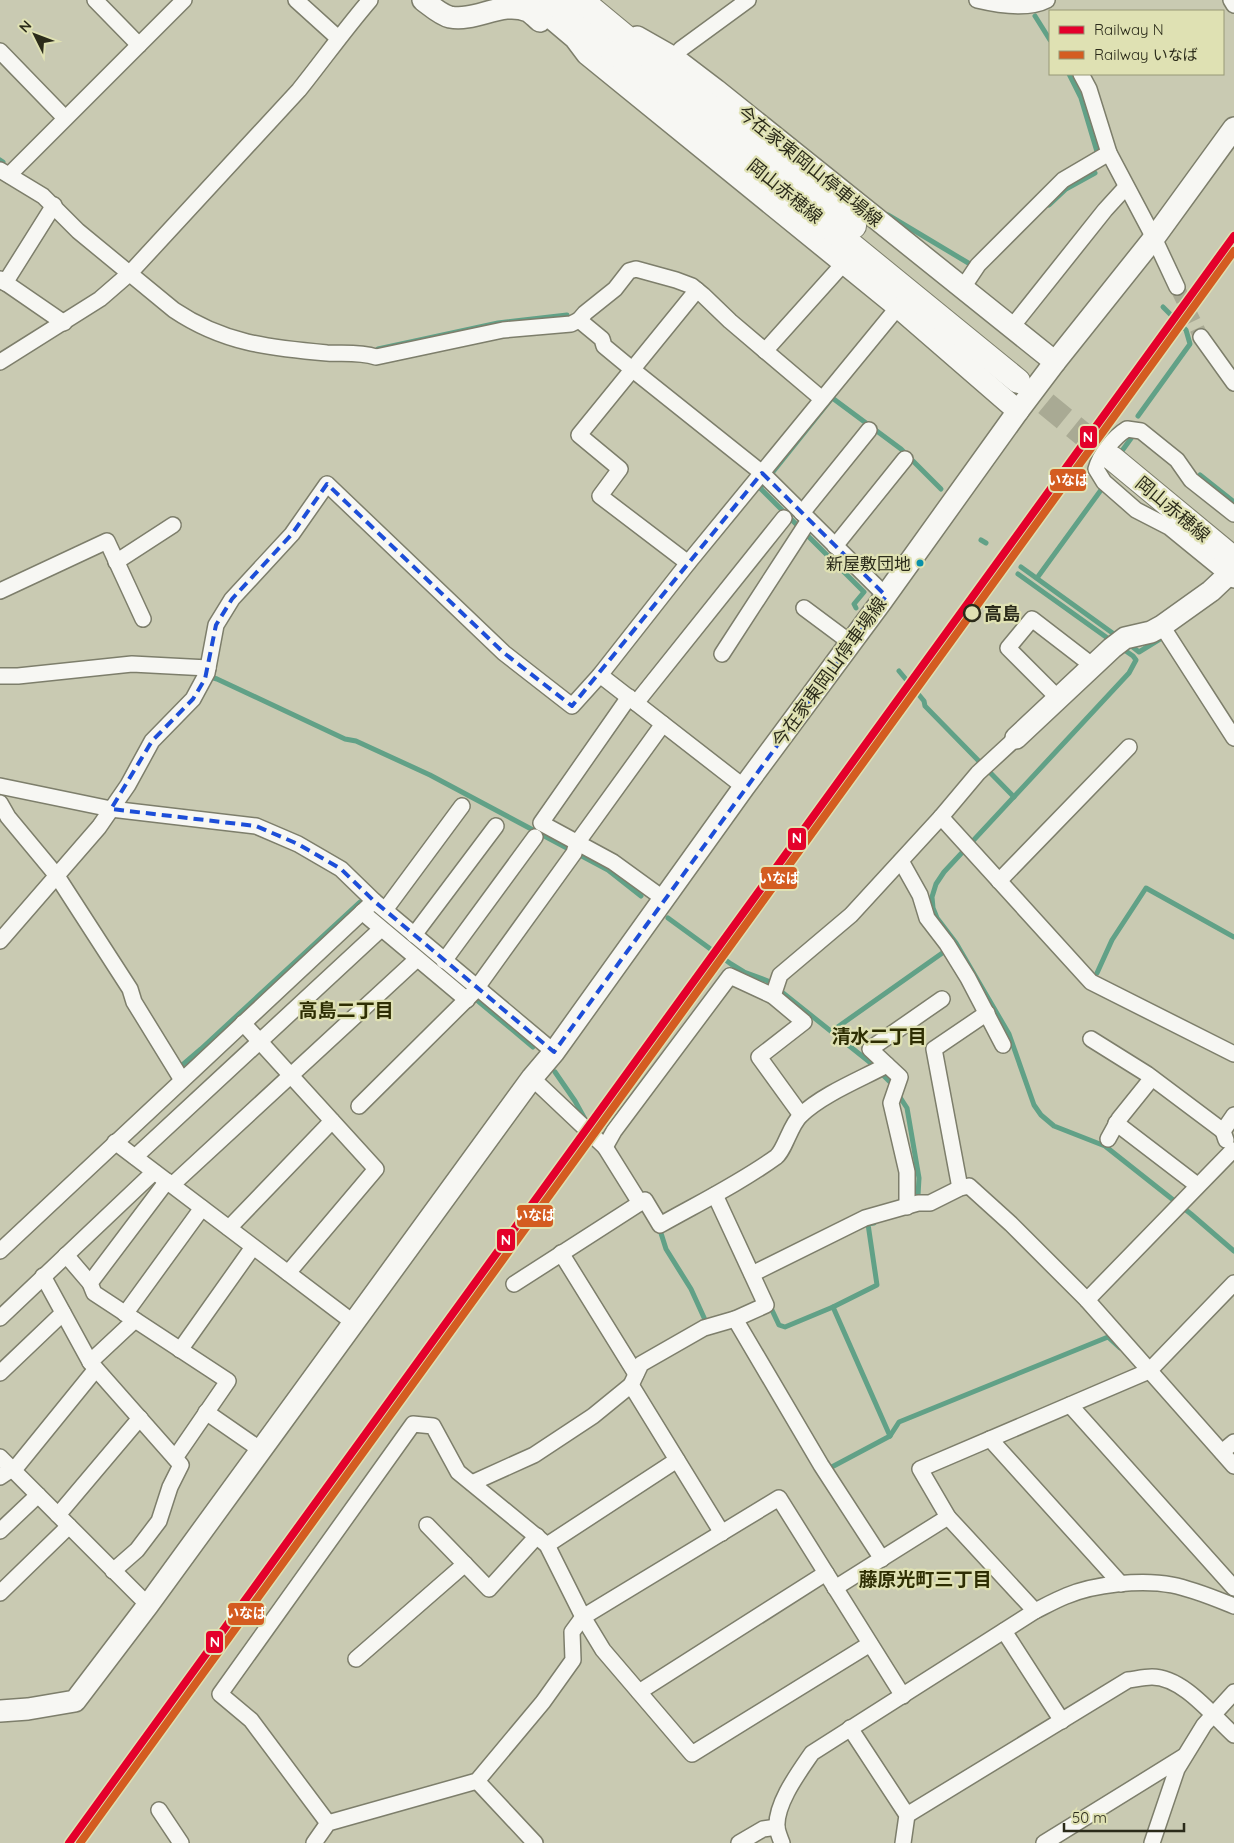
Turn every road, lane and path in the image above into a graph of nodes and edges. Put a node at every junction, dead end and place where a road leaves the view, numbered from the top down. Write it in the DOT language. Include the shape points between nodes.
graph roads {
  1 [pos="95,0"];
  2 [pos="184,0"];
  3 [pos="296,0"];
  4 [pos="370,0"];
  5 [pos="423,0"];
  6 [pos="530,0"];
  7 [pos="551,0"];
  8 [pos="581,0"];
  9 [pos="748,0"];
  10 [pos="978,0"];
  11 [pos="1047,0"];
  12 [pos="1231,0"];
  13 [pos="1234,5"];
  14 [pos="338,38"];
  15 [pos="139,45"];
  16 [pos="0,51"];
  17 [pos="587,54"];
  18 [pos="669,64"];
  19 [pos="1082,75"];
  20 [pos="65,118"];
  21 [pos="1234,128"];
  22 [pos="1110,153"];
  23 [pos="4,172"];
  24 [pos="1126,187"];
  25 [pos="54,205"];
  26 [pos="1154,238"];
  27 [pos="844,263"];
  28 [pos="130,273"];
  29 [pos="971,275"];
  30 [pos="3,281"];
  31 [pos="1178,287"];
  32 [pos="697,290"];
  33 [pos="898,307"];
  34 [pos="579,320"];
  35 [pos="64,323"];
  36 [pos="1011,328"];
  37 [pos="1201,337"];
  38 [pos="768,347"];
  39 [pos="0,362"];
  40 [pos="1055,362"];
  41 [pos="632,370"];
  42 [pos="1234,383"];
  43 [pos="825,395"];
  44 [pos="1018,412"];
  45 [pos="869,430"];
  46 [pos="905,459"];
  47 [pos="766,477"];
  48 [pos="1234,514"];
  49 [pos="805,516"];
  50 [pos="784,518"];
  51 [pos="173,525"];
  52 [pos="1234,538"];
  53 [pos="835,546"];
  54 [pos="116,562"];
  55 [pos="688,563"];
  56 [pos="1232,571"];
  57 [pos="0,591"];
  58 [pos="886,596"];
  59 [pos="804,608"];
  60 [pos="143,619"];
  61 [pos="1166,631"];
  62 [pos="851,643"];
  63 [pos="722,654"];
  64 [pos="1093,666"];
  65 [pos="206,674"];
  66 [pos="600,675"];
  67 [pos="0,676"];
  68 [pos="1058,698"];
  69 [pos="632,700"];
  70 [pos="663,724"];
  71 [pos="1016,738"];
  72 [pos="1234,738"];
  73 [pos="1129,747"];
  74 [pos="0,786"];
  75 [pos="744,787"];
  76 [pos="0,803"];
  77 [pos="462,806"];
  78 [pos="112,809"];
  79 [pos="941,817"];
  80 [pos="4,818"];
  81 [pos="496,826"];
  82 [pos="535,837"];
  83 [pos="577,843"];
  84 [pos="901,860"];
  85 [pos="57,876"];
  86 [pos="999,881"];
  87 [pos="664,899"];
  88 [pos="379,906"];
  89 [pos="362,912"];
  90 [pos="381,929"];
  91 [pos="414,935"];
  92 [pos="0,941"];
  93 [pos="417,959"];
  94 [pos="444,960"];
  95 [pos="476,987"];
  96 [pos="775,989"];
  97 [pos="942,999"];
  98 [pos="467,1000"];
  99 [pos="986,1013"];
  100 [pos="243,1023"];
  101 [pos="1092,1039"];
  102 [pos="259,1041"];
  103 [pos="1003,1045"];
  104 [pos="554,1052"];
  105 [pos="1234,1054"];
  106 [pos="881,1068"];
  107 [pos="290,1075"];
  108 [pos="532,1078"];
  109 [pos="1152,1078"];
  110 [pos="182,1080"];
  111 [pos="359,1106"];
  112 [pos="1234,1114"];
  113 [pos="801,1115"];
  114 [pos="332,1120"];
  115 [pos="1116,1123"];
  116 [pos="1223,1131"];
  117 [pos="1108,1139"];
  118 [pos="115,1142"];
  119 [pos="605,1148"];
  120 [pos="1233,1150"];
  121 [pos="135,1158"];
  122 [pos="154,1172"];
  123 [pos="169,1183"];
  124 [pos="1197,1186"];
  125 [pos="960,1188"];
  126 [pos="715,1195"];
  127 [pos="640,1203"];
  128 [pos="907,1206"];
  129 [pos="202,1208"];
  130 [pos="228,1228"];
  131 [pos="253,1247"];
  132 [pos="0,1251"];
  133 [pos="561,1253"];
  134 [pos="66,1255"];
  135 [pos="288,1273"];
  136 [pos="752,1274"];
  137 [pos="44,1276"];
  138 [pos="90,1283"];
  139 [pos="1234,1283"];
  140 [pos="514,1284"];
  141 [pos="1087,1300"];
  142 [pos="63,1313"];
  143 [pos="130,1317"];
  144 [pos="0,1318"];
  145 [pos="735,1318"];
  146 [pos="354,1323"];
  147 [pos="180,1350"];
  148 [pos="93,1365"];
  149 [pos="1149,1371"];
  150 [pos="0,1373"];
  151 [pos="634,1379"];
  152 [pos="1070,1405"];
  153 [pos="206,1412"];
  154 [pos="140,1418"];
  155 [pos="990,1439"];
  156 [pos="1228,1447"];
  157 [pos="261,1450"];
  158 [pos="0,1456"];
  159 [pos="175,1458"];
  160 [pos="677,1460"];
  161 [pos="1234,1466"];
  162 [pos="6,1473"];
  163 [pos="472,1483"];
  164 [pos="38,1495"];
  165 [pos="58,1515"];
  166 [pos="948,1516"];
  167 [pos="427,1524"];
  168 [pos="69,1526"];
  169 [pos="0,1531"];
  170 [pos="722,1533"];
  171 [pos="542,1541"];
  172 [pos="882,1559"];
  173 [pos="465,1564"];
  174 [pos="113,1571"];
  175 [pos="826,1573"];
  176 [pos="1120,1584"];
  177 [pos="835,1588"];
  178 [pos="1234,1588"];
  179 [pos="0,1593"];
  180 [pos="148,1605"];
  181 [pos="1234,1606"];
  182 [pos="1035,1611"];
  183 [pos="584,1617"];
  184 [pos="1004,1632"];
  185 [pos="870,1644"];
  186 [pos="356,1659"];
  187 [pos="639,1692"];
  188 [pos="1234,1692"];
  189 [pos="903,1696"];
  190 [pos="1,1710"];
  191 [pos="1213,1715"];
  192 [pos="1062,1720"];
  193 [pos="850,1728"];
  194 [pos="1234,1734"];
  195 [pos="1185,1756"];
  196 [pos="477,1781"];
  197 [pos="159,1810"];
  198 [pos="907,1815"];
  199 [pos="328,1823"];
  200 [pos="777,1827"];
  201 [pos="181,1843"];
  202 [pos="314,1843"];
  203 [pos="535,1843"];
  204 [pos="739,1843"];
  205 [pos="782,1843"];
  206 [pos="904,1843"];
  207 [pos="1044,1843"];
  208 [pos="1152,1843"];
  1 -- 15 [label="street"];
  2 -- 15 [label="street"];
  3 -- 14 [label="street"];
  4 -- 14 [label="street"];
  5 -- 17 [label="street" via="449,17 516,7 528,11 569,46"];
  6 -- 17 [label="street" via="575,38"];
  7 -- 18 [label="main road, 岡山赤穂線" via="1022,375"];
  8 -- 18 [label="main road, 岡山赤穂線"];
  9 -- 18 [label="street" via="681,49"];
  10 -- 11 [label="street" via="1023,6 1038,5"];
  12 -- 13 [label="street"];
  14 -- 28 [label="street" via="299,90"];
  15 -- 20 [label="street"];
  16 -- 20 [label="street"];
  17 -- 27 [label="street"];
  18 -- 29 [label="street, 今在家東岡山停車場線" via="716,90"];
  19 -- 22 [label="street"];
  20 -- 23 [label="street"];
  21 -- 26 [label="street, 今在家東岡山停車場線"];
  22 -- 24 [label="street"];
  22 -- 29 [label="street" via="1063,180"];
  23 -- 25 [label="street"];
  24 -- 26 [label="street"];
  24 -- 36 [label="street"];
  25 -- 28 [label="street" via="78,231"];
  25 -- 30 [label="street"];
  26 -- 31 [label="street"];
  26 -- 40 [label="street, 今在家東岡山停車場線"];
  27 -- 33 [label="street"];
  27 -- 38 [label="street"];
  28 -- 34 [label="street" via="187,320 234,340 266,347 376,357 503,330 571,324"];
  28 -- 35 [label="street" via="100,299"];
  29 -- 36 [label="street, 今在家東岡山停車場線"];
  30 -- 35 [label="street"];
  32 -- 34 [label="street" via="636,269 629,271 615,289"];
  32 -- 38 [label="street" via="730,321"];
  32 -- 41 [label="street"];
  33 -- 43 [label="street"];
  33 -- 44 [label="street"];
  34 -- 41 [label="street"];
  35 -- 39 [label="street"];
  36 -- 40 [label="street, 今在家東岡山停車場線"];
  37 -- 42 [label="street"];
  38 -- 43 [label="street"];
  40 -- 44 [label="street, 今在家東岡山停車場線"];
  41 -- 47 [label="street"];
  41 -- 55 [label="street" via="579,435 620,469 600,496"];
  43 -- 47 [label="street"];
  44 -- 58 [label="street, 今在家東岡山停車場線"];
  45 -- 49 [label="street"];
  46 -- 53 [label="street"];
  47 -- 49 [label="street"];
  47 -- 55 [label="street"];
  48 -- 56 [label="street" via="1191,480 1177,460 1141,431 1127,429 1098,461 1096,469 1104,482 1136,510 1169,527"];
  49 -- 53 [label="street"];
  49 -- 63 [label="street"];
  50 -- 69 [label="street"];
  51 -- 54 [label="street"];
  52 -- 56 [label="main road, 岡山赤穂線" via="1117,452"];
  53 -- 58 [label="street"];
  54 -- 57 [label="street" via="107,541"];
  54 -- 60 [label="street"];
  55 -- 66 [label="street"];
  56 -- 61 [label="street"];
  58 -- 62 [label="street, 今在家東岡山停車場線"];
  59 -- 62 [label="street"];
  61 -- 64 [label="street" via="1119,643"];
  61 -- 72 [label="street"];
  62 -- 75 [label="street, 今在家東岡山停車場線"];
  64 -- 68 [label="street"];
  64 -- 68 [label="street" via="1032,619 1008,648"];
  65 -- 66 [label="street" via="216,625 232,599 292,534 327,484 504,654 572,706"];
  65 -- 67 [label="street" via="132,664"];
  65 -- 78 [label="street" via="192,699 152,741"];
  66 -- 69 [label="street"];
  68 -- 71 [label="street"];
  69 -- 70 [label="street"];
  69 -- 83 [label="street" via="541,823"];
  70 -- 75 [label="street"];
  70 -- 83 [label="street"];
  71 -- 79 [label="street" via="984,767"];
  73 -- 86 [label="street"];
  74 -- 78 [label="street"];
  75 -- 87 [label="street, 今在家東岡山停車場線"];
  76 -- 80 [label="street"];
  77 -- 88 [label="street"];
  78 -- 85 [label="street"];
  78 -- 88 [label="street" via="256,826 298,844 341,869"];
  79 -- 84 [label="street"];
  79 -- 86 [label="street"];
  80 -- 85 [label="street"];
  81 -- 91 [label="street"];
  82 -- 94 [label="street"];
  83 -- 87 [label="street" via="613,862"];
  83 -- 95 [label="street" via="574,853"];
  84 -- 96 [label="street" via="851,915 780,975"];
  84 -- 99 [label="street" via="920,896 927,918 949,947"];
  85 -- 92 [label="street"];
  85 -- 110 [label="street" via="130,989"];
  86 -- 105 [label="street" via="1091,982"];
  87 -- 104 [label="street, 今在家東岡山停車場線"];
  88 -- 89 [label="street"];
  88 -- 91 [label="street"];
  89 -- 90 [label="street"];
  89 -- 100 [label="street"];
  90 -- 93 [label="street"];
  90 -- 102 [label="street"];
  91 -- 94 [label="street"];
  93 -- 98 [label="street"];
  93 -- 107 [label="street"];
  94 -- 95 [label="street"];
  95 -- 98 [label="street"];
  95 -- 104 [label="street"];
  96 -- 113 [label="street" via="804,1022 760,1057"];
  96 -- 119 [label="street" via="730,976 614,1131"];
  97 -- 106 [label="street" via="870,1049"];
  98 -- 111 [label="street"];
  99 -- 103 [label="street"];
  99 -- 125 [label="street" via="934,1049"];
  100 -- 102 [label="street"];
  100 -- 110 [label="street"];
  101 -- 109 [label="street"];
  102 -- 107 [label="street"];
  102 -- 121 [label="street"];
  104 -- 108 [label="street, 今在家東岡山停車場線"];
  106 -- 113 [label="street"];
  106 -- 128 [label="street" via="900,1077 890,1103 907,1172"];
  107 -- 114 [label="street"];
  107 -- 123 [label="street"];
  108 -- 119 [label="street"];
  108 -- 146 [label="street, 今在家東岡山停車場線"];
  109 -- 115 [label="street"];
  109 -- 116 [label="street"];
  110 -- 118 [label="street"];
  112 -- 116 [label="street"];
  113 -- 126 [label="street" via="778,1155"];
  114 -- 130 [label="street"];
  114 -- 135 [label="street" via="376,1170"];
  115 -- 117 [label="street"];
  115 -- 124 [label="street"];
  116 -- 120 [label="street"];
  118 -- 121 [label="street"];
  118 -- 132 [label="street"];
  119 -- 127 [label="street"];
  120 -- 124 [label="street"];
  121 -- 122 [label="street"];
  122 -- 123 [label="street"];
  122 -- 134 [label="street"];
  123 -- 129 [label="street"];
  123 -- 138 [label="street"];
  124 -- 141 [label="street"];
  125 -- 128 [label="street" via="930,1203"];
  125 -- 141 [label="street" via="969,1186"];
  126 -- 127 [label="street" via="660,1224 645,1200"];
  126 -- 136 [label="street"];
  127 -- 133 [label="street"];
  128 -- 136 [label="street" via="865,1218"];
  129 -- 130 [label="street"];
  129 -- 143 [label="street"];
  130 -- 131 [label="street"];
  131 -- 135 [label="street"];
  131 -- 147 [label="street"];
  133 -- 140 [label="street"];
  133 -- 151 [label="street"];
  134 -- 137 [label="street"];
  134 -- 138 [label="street"];
  135 -- 146 [label="street"];
  136 -- 145 [label="street" via="766,1305"];
  137 -- 142 [label="street"];
  137 -- 144 [label="street"];
  138 -- 143 [label="street" via="94,1293"];
  139 -- 149 [label="street"];
  141 -- 149 [label="street"];
  142 -- 148 [label="street"];
  142 -- 150 [label="street"];
  143 -- 147 [label="street"];
  143 -- 148 [label="street"];
  145 -- 151 [label="street" via="704,1328 641,1364"];
  145 -- 172 [label="street" via="821,1465"];
  146 -- 157 [label="street, 今在家東岡山停車場線"];
  147 -- 153 [label="street" via="228,1381"];
  148 -- 154 [label="street"];
  148 -- 162 [label="street" via="18,1465"];
  149 -- 152 [label="street"];
  149 -- 156 [label="street"];
  151 -- 160 [label="street"];
  151 -- 163 [label="street" via="594,1416 534,1455"];
  152 -- 155 [label="street"];
  152 -- 178 [label="street"];
  153 -- 157 [label="street"];
  153 -- 159 [label="street"];
  154 -- 159 [label="street"];
  154 -- 165 [label="street"];
  155 -- 166 [label="street" via="920,1469"];
  155 -- 176 [label="street"];
  156 -- 161 [label="street"];
  157 -- 180 [label="street, 今在家東岡山停車場線"];
  158 -- 162 [label="street"];
  159 -- 174 [label="street" via="181,1465 159,1521 137,1550"];
  160 -- 170 [label="street"];
  160 -- 171 [label="street"];
  162 -- 164 [label="street"];
  163 -- 171 [label="street"];
  163 -- 199 [label="street" via="458,1472 433,1426 413,1424 220,1694 252,1720"];
  164 -- 165 [label="street"];
  164 -- 169 [label="street"];
  165 -- 168 [label="street"];
  166 -- 172 [label="street"];
  166 -- 182 [label="street"];
  167 -- 173 [label="street"];
  168 -- 174 [label="street"];
  168 -- 179 [label="street"];
  170 -- 175 [label="street" via="779,1498"];
  170 -- 183 [label="street"];
  171 -- 173 [label="street" via="489,1589"];
  171 -- 183 [label="street"];
  172 -- 177 [label="street"];
  173 -- 186 [label="street"];
  174 -- 180 [label="street"];
  175 -- 177 [label="street"];
  175 -- 187 [label="street"];
  176 -- 181 [label="street" via="1171,1585"];
  176 -- 182 [label="street" via="1101,1585"];
  177 -- 185 [label="street"];
  180 -- 190 [label="street, 今在家東岡山停車場線" via="75,1701"];
  182 -- 184 [label="street"];
  183 -- 187 [label="street" via="603,1650"];
  183 -- 196 [label="street" via="572,1632 573,1660 543,1702"];
  184 -- 189 [label="street"];
  184 -- 192 [label="street"];
  185 -- 187 [label="street" via="692,1754"];
  185 -- 189 [label="street"];
  188 -- 191 [label="street"];
  189 -- 193 [label="street"];
  191 -- 192 [label="street" via="1189,1692 1173,1682 1153,1677 1128,1680"];
  191 -- 194 [label="street"];
  191 -- 195 [label="street"];
  192 -- 198 [label="street"];
  193 -- 198 [label="street"];
  193 -- 200 [label="street" via="812,1754 788,1790"];
  195 -- 207 [label="street"];
  195 -- 208 [label="street" via="1177,1769"];
  196 -- 199 [label="street"];
  196 -- 203 [label="street"];
  197 -- 201 [label="street"];
  198 -- 206 [label="street"];
  199 -- 202 [label="street"];
  200 -- 204 [label="street" via="763,1829"];
  200 -- 205 [label="street"];
}
